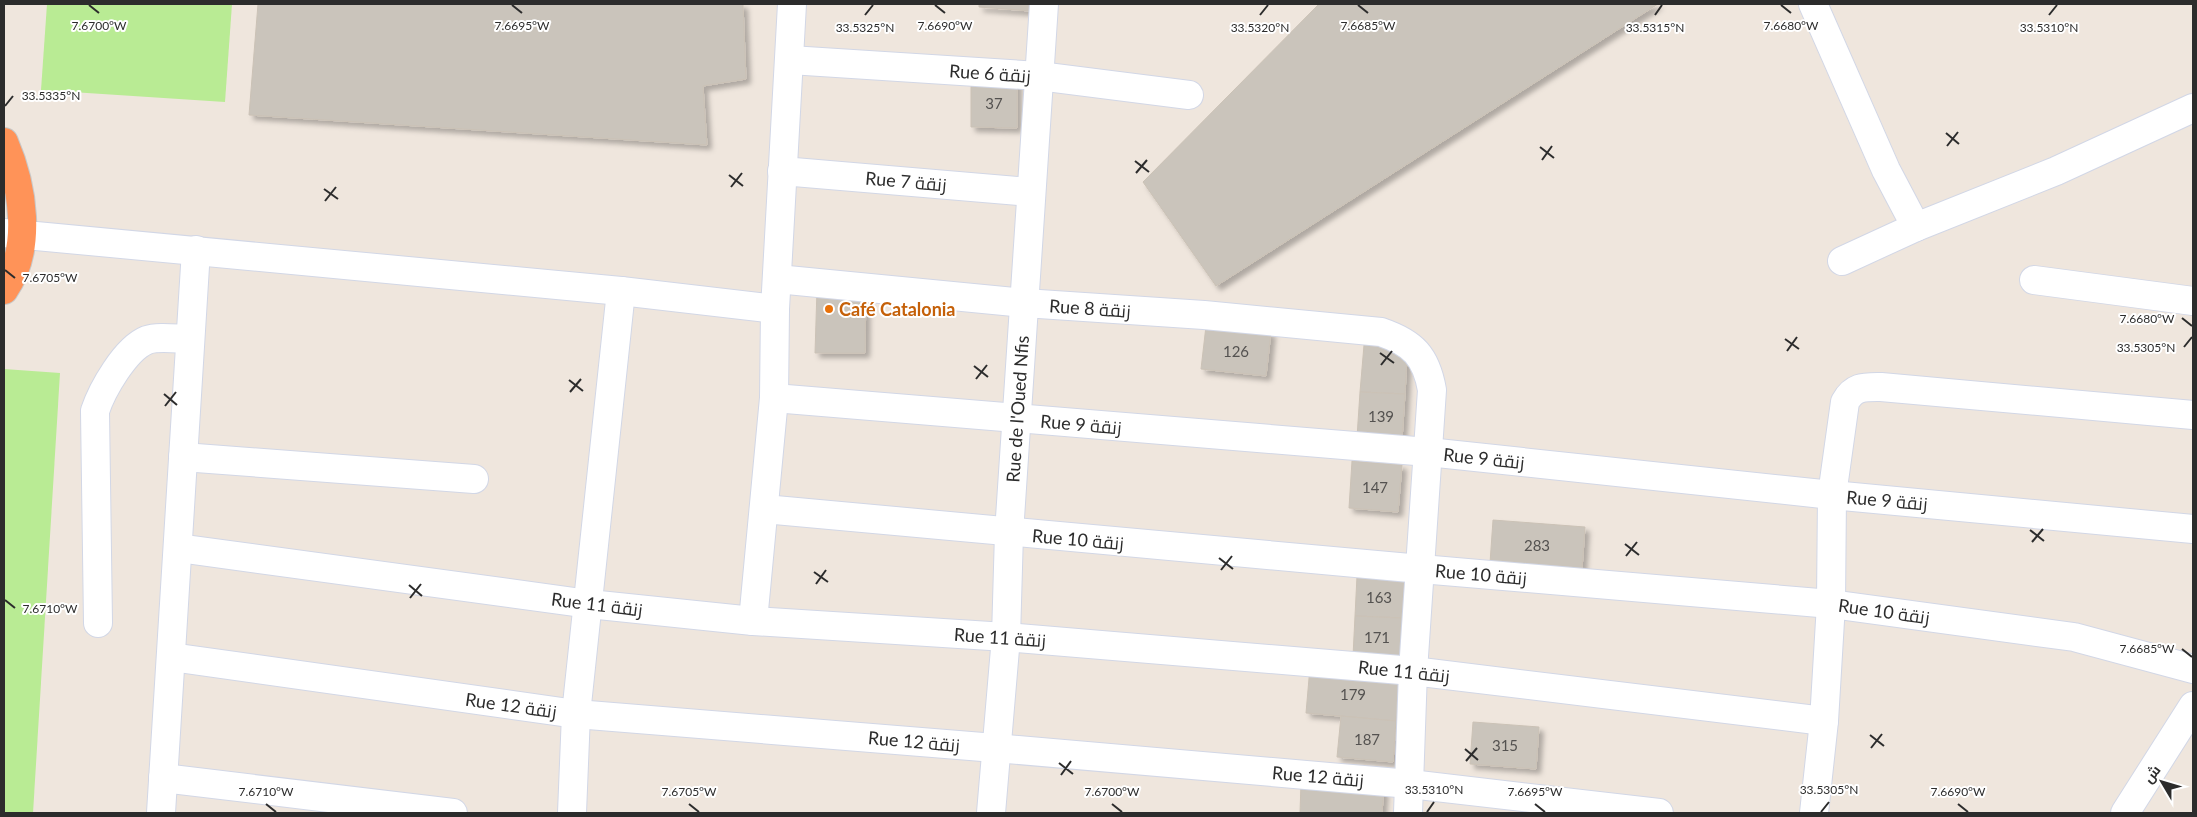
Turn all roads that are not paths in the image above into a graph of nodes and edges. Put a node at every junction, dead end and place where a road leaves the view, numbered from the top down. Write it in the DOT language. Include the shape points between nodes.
graph roads {
  1 [pos="792,4"];
  2 [pos="1044,4"];
  3 [pos="1813,4"];
  4 [pos="790,60"];
  5 [pos="1039,76"];
  6 [pos="1189,95"];
  7 [pos="2193,108"];
  8 [pos="4,142"];
  9 [pos="782,171"];
  10 [pos="1030,192"];
  11 [pos="1916,227"];
  12 [pos="13,234"];
  13 [pos="196,250"];
  14 [pos="1842,260"];
  15 [pos="777,279"];
  16 [pos="2034,280"];
  17 [pos="4,290"];
  18 [pos="621,291"];
  19 [pos="2193,301"];
  20 [pos="1024,304"];
  21 [pos="775,309"];
  22 [pos="190,339"];
  23 [pos="774,398"];
  24 [pos="2193,415"];
  25 [pos="1017,418"];
  26 [pos="1428,452"];
  27 [pos="183,457"];
  28 [pos="474,479"];
  29 [pos="1832,495"];
  30 [pos="764,509"];
  31 [pos="2193,529"];
  32 [pos="1010,532"];
  33 [pos="178,548"];
  34 [pos="1421,569"];
  35 [pos="589,604"];
  36 [pos="1831,604"];
  37 [pos="753,621"];
  38 [pos="98,623"];
  39 [pos="1006,637"];
  40 [pos="171,656"];
  41 [pos="2193,669"];
  42 [pos="1413,671"];
  43 [pos="2193,706"];
  44 [pos="576,714"];
  45 [pos="1824,721"];
  46 [pos="995,748"];
  47 [pos="163,778"];
  48 [pos="1410,784"];
  49 [pos="161,813"];
  50 [pos="453,813"];
  51 [pos="572,813"];
  52 [pos="991,813"];
  53 [pos="1408,813"];
  54 [pos="1660,813"];
  55 [pos="1814,813"];
  56 [pos="2125,813"];
  1 -- 4 [label="street"];
  2 -- 5 [label="street, Rue de l'Oued Nfis"];
  3 -- 11 [label="street" via="1886,170"];
  4 -- 5 [label="street, Rue 6 زنقة"];
  4 -- 9 [label="street"];
  5 -- 6 [label="street, Rue 6 زنقة"];
  5 -- 10 [label="street, Rue de l'Oued Nfis"];
  7 -- 11 [label="street" via="2056,170"];
  8 -- 12 [label="highway" via="20,194"];
  9 -- 10 [label="street, Rue 7 زنقة"];
  9 -- 15 [label="street"];
  10 -- 20 [label="street, Rue de l'Oued Nfis"];
  11 -- 14 [label="street"];
  12 -- 13 [label="street"];
  12 -- 17 [label="highway" via="11,280"];
  13 -- 18 [label="street"];
  13 -- 22 [label="street"];
  15 -- 20 [label="street, Rue 8 زنقة"];
  15 -- 21 [label="street"];
  16 -- 19 [label="street"];
  18 -- 21 [label="street"];
  18 -- 35 [label="street"];
  20 -- 25 [label="street, Rue de l'Oued Nfis"];
  20 -- 26 [label="street, Rue 8 زنقة" via="1204,314 1381,332 1403,339 1420,357 1429,373 1432,390"];
  21 -- 23 [label="street"];
  22 -- 27 [label="street"];
  22 -- 38 [label="street" via="148,340 125,359 101,391 95,411"];
  23 -- 25 [label="street, Rue 9 زنقة"];
  23 -- 30 [label="street"];
  24 -- 29 [label="street" via="1861,387 1851,392 1845,402"];
  25 -- 26 [label="street, Rue 9 زنقة"];
  25 -- 32 [label="street, Rue de l'Oued Nfis"];
  26 -- 29 [label="street, Rue 9 زنقة"];
  26 -- 34 [label="street"];
  27 -- 28 [label="street"];
  27 -- 33 [label="street"];
  29 -- 31 [label="street, Rue 9 زنقة"];
  29 -- 36 [label="street"];
  30 -- 32 [label="street, Rue 10 زنقة"];
  30 -- 37 [label="street"];
  32 -- 34 [label="street, Rue 10 زنقة"];
  32 -- 39 [label="street, Rue de l'Oued Nfis"];
  33 -- 35 [label="street, Rue 11 زنقة"];
  33 -- 40 [label="street"];
  34 -- 36 [label="street, Rue 10 زنقة"];
  34 -- 42 [label="street"];
  35 -- 37 [label="street, Rue 11 زنقة"];
  35 -- 44 [label="street"];
  36 -- 41 [label="street, Rue 10 زنقة" via="2074,637"];
  36 -- 45 [label="street"];
  37 -- 39 [label="street, Rue 11 زنقة"];
  39 -- 42 [label="street, Rue 11 زنقة"];
  39 -- 46 [label="street, Rue de l'Oued Nfis"];
  40 -- 44 [label="street, Rue 12 زنقة"];
  40 -- 47 [label="street"];
  42 -- 45 [label="street, Rue 11 زنقة"];
  42 -- 48 [label="street"];
  43 -- 56 [label="street"];
  44 -- 46 [label="street, Rue 12 زنقة"];
  44 -- 51 [label="street"];
  45 -- 55 [label="street"];
  46 -- 48 [label="street, Rue 12 زنقة"];
  46 -- 52 [label="street, Rue de l'Oued Nfis"];
  47 -- 49 [label="street"];
  47 -- 50 [label="street"];
  48 -- 53 [label="street"];
  48 -- 54 [label="street, Rue 12 زنقة"];
}
